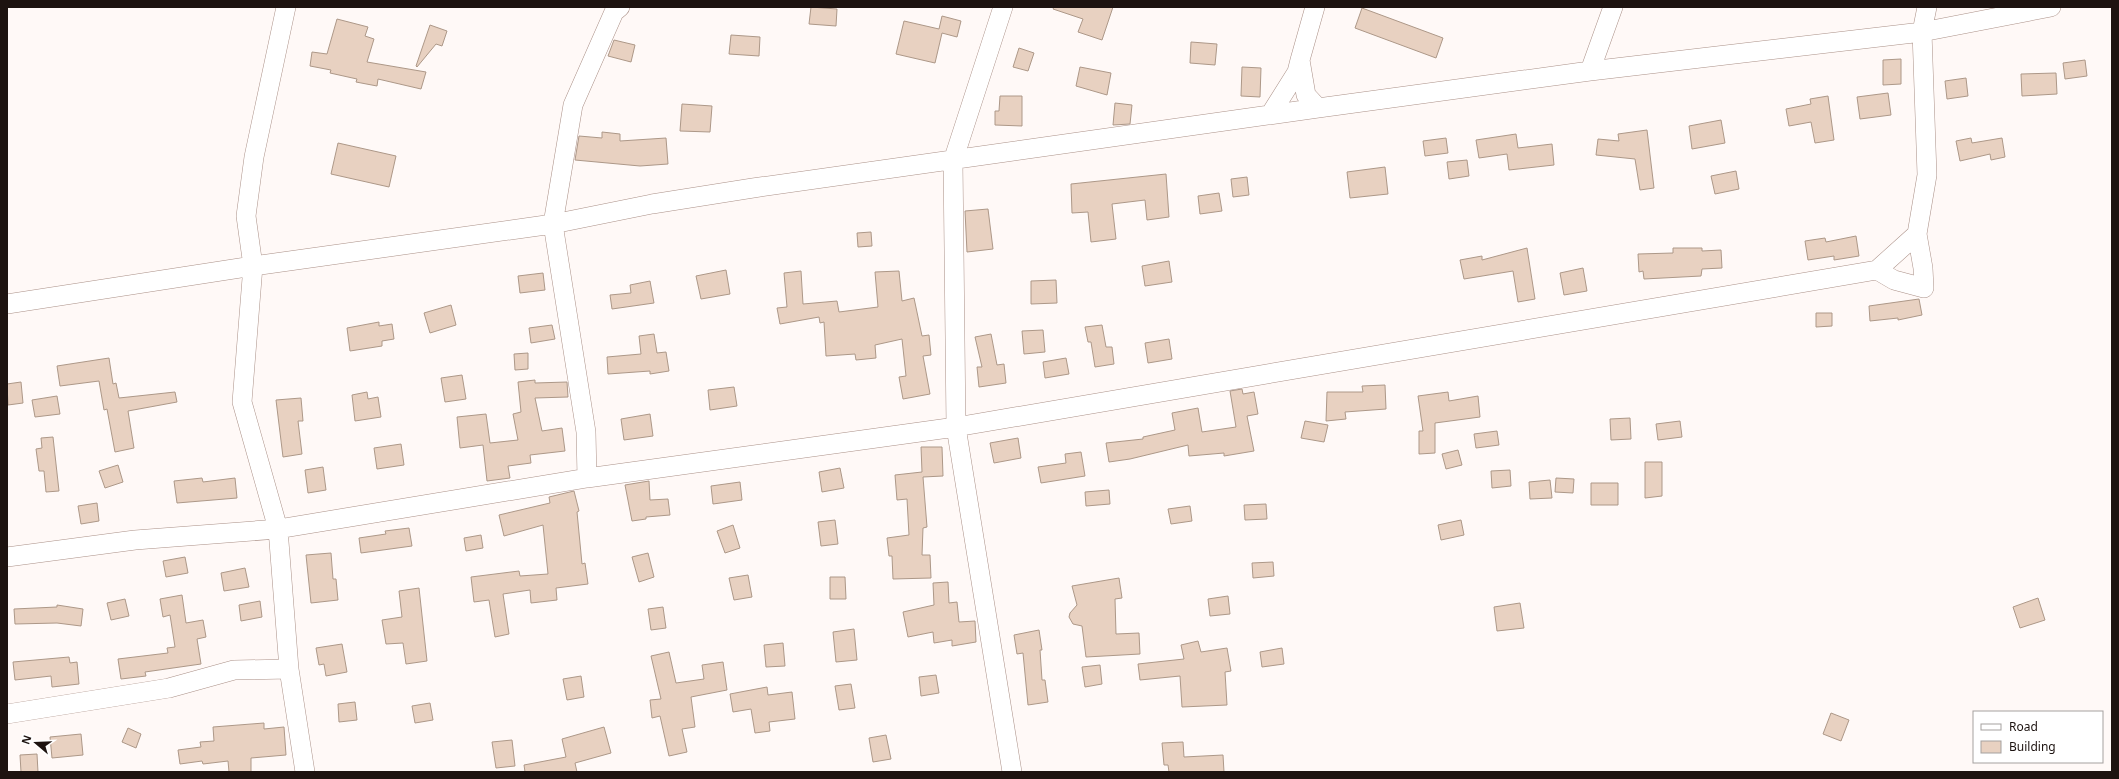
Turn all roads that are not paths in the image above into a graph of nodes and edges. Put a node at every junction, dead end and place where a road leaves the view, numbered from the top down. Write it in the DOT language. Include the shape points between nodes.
graph roads {
  1 [pos="286,7"];
  2 [pos="620,7"];
  3 [pos="1003,7"];
  4 [pos="1315,7"];
  5 [pos="1613,7"];
  6 [pos="1927,7"];
  7 [pos="2051,7"];
  8 [pos="1922,32"];
  9 [pos="1300,60"];
  10 [pos="1590,71"];
  11 [pos="1318,108"];
  12 [pos="1270,115"];
  13 [pos="953,161"];
  14 [pos="553,224"];
  15 [pos="1917,234"];
  16 [pos="252,266"];
  17 [pos="1877,270"];
  18 [pos="7,304"];
  19 [pos="956,427"];
  20 [pos="588,478"];
  21 [pos="278,529"];
  22 [pos="7,557"];
  23 [pos="289,669"];
  24 [pos="7,714"];
  25 [pos="305,772"];
  26 [pos="1012,772"];
  1 -- 16 [label="street" via="254,157 246,216"];
  2 -- 14 [label="street" via="614,12 573,105"];
  3 -- 13 [label="street"];
  4 -- 9 [label="street"];
  5 -- 10 [label="street"];
  6 -- 8 [label="street"];
  7 -- 8 [label="street"];
  8 -- 10 [label="street"];
  8 -- 15 [label="street" via="1927,174"];
  9 -- 11 [label="street" via="1306,95"];
  9 -- 12 [label="street" via="1296,72"];
  10 -- 11 [label="street"];
  11 -- 12 [label="street"];
  12 -- 13 [label="street"];
  13 -- 14 [label="street" via="753,188 652,204"];
  13 -- 19 [label="street"];
  14 -- 16 [label="street"];
  14 -- 20 [label="street" via="586,432"];
  15 -- 17 [label="street"];
  15 -- 17 [label="street" via="1924,288 1894,280"];
  16 -- 18 [label="street"];
  16 -- 21 [label="street" via="242,402"];
  17 -- 19 [label="street"];
  19 -- 20 [label="street"];
  19 -- 26 [label="street"];
  20 -- 21 [label="street"];
  21 -- 22 [label="street" via="135,540"];
  21 -- 23 [label="street"];
  23 -- 24 [label="street" via="234,670 169,688"];
  23 -- 25 [label="street"];
}
